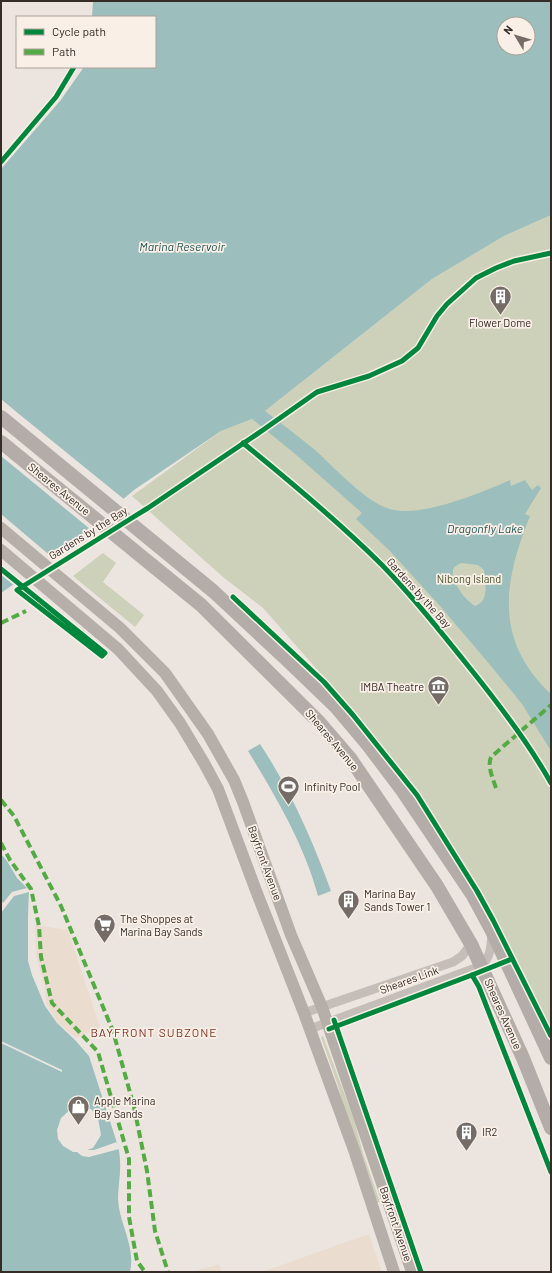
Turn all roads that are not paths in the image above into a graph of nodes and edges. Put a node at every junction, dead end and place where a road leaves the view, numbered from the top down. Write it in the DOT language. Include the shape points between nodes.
graph roads {
  1 [pos="1,417"];
  2 [pos="1,442"];
  3 [pos="1,528"];
  4 [pos="1,550"];
  5 [pos="492,931"];
  6 [pos="471,944"];
  7 [pos="481,966"];
  8 [pos="322,1007"];
  9 [pos="304,1013"];
  10 [pos="327,1023"];
  11 [pos="310,1029"];
  12 [pos="551,1058"];
  13 [pos="551,1128"];
  14 [pos="394,1272"];
  15 [pos="412,1272"];
  1 -- 5 [label="main road, Sheares Avenue" via="213,591 336,707 402,790 458,872"];
  2 -- 6 [label="main road, Sheares Avenue" via="201,605 319,722 350,758 437,886"];
  3 -- 8 [label="main road, Bayfront Avenue" via="120,628 165,673 208,734 234,780 291,935"];
  4 -- 9 [label="main road, Bayfront Avenue" via="118,649 157,691 191,741 218,789"];
  5 -- 7 [label="street" via="488,959"];
  5 -- 12 [label="main road, Sheares Avenue"];
  6 -- 7 [label="main road, Sheares Avenue"];
  6 -- 8 [label="street, Sheares Link" via="462,956 453,962"];
  7 -- 10 [label="street, Sheares Link"];
  7 -- 13 [label="main road, Sheares Avenue" via="523,1058"];
  8 -- 9 [label="street, Sheares Link"];
  8 -- 10 [label="main road, Bayfront Avenue"];
  9 -- 11 [label="main road, Bayfront Avenue"];
  10 -- 11 [label="street, Sheares Link"];
  10 -- 15 [label="main road, Bayfront Avenue"];
  11 -- 14 [label="main road, Bayfront Avenue" via="354,1150"];
}
